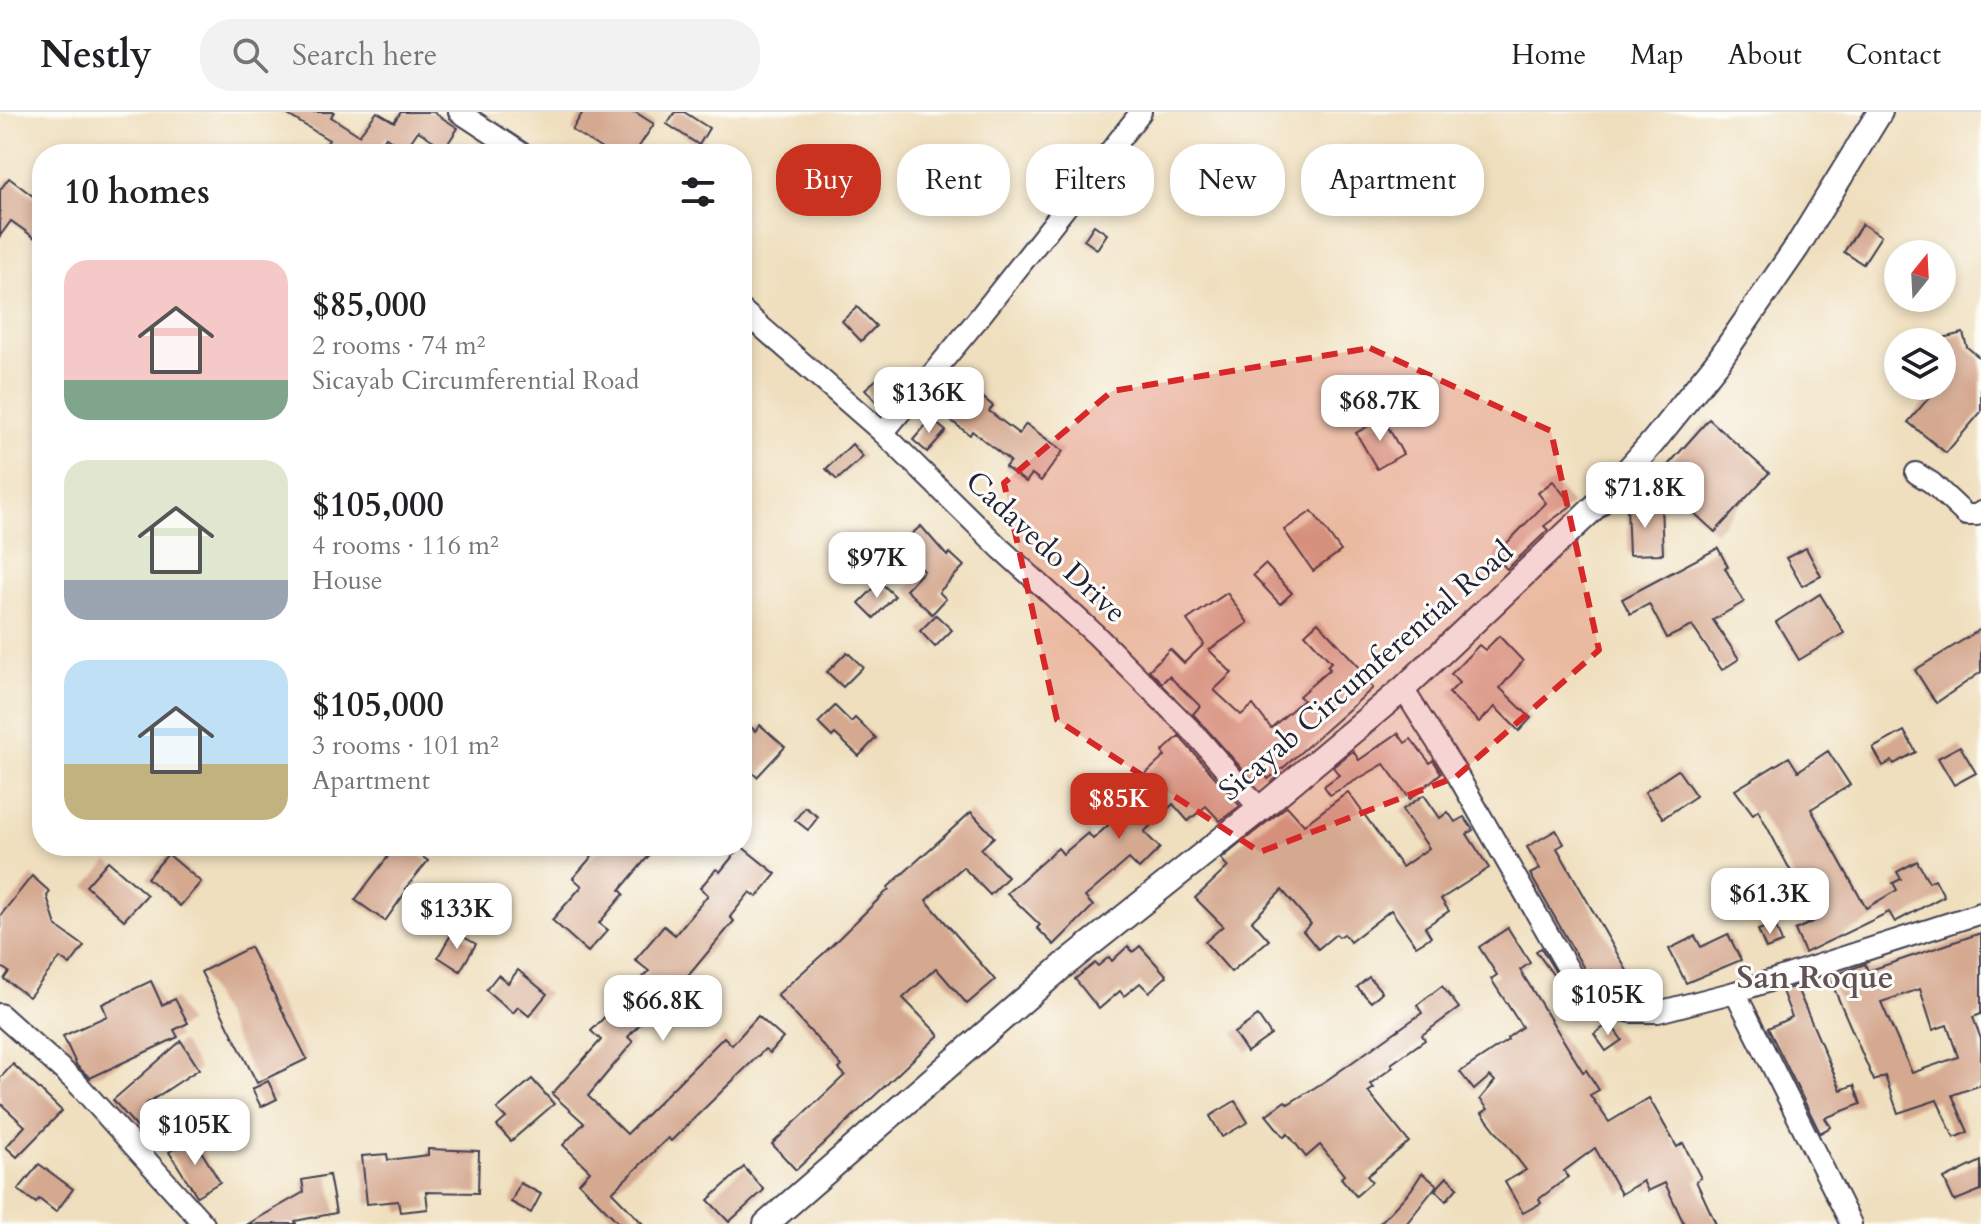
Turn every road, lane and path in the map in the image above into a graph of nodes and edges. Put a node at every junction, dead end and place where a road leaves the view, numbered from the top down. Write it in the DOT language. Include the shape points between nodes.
graph roads {
  1 [pos="459,112"];
  2 [pos="1141,112"];
  3 [pos="1880,112"];
  4 [pos="508,144"];
  5 [pos="752,319"];
  6 [pos="883,433"];
  7 [pos="1916,473"];
  8 [pos="1981,512"];
  9 [pos="1403,689"];
  10 [pos="1260,809"];
  11 [pos="1981,913"];
  12 [pos="1735,992"];
  13 [pos="0,1014"];
  14 [pos="204,1224"];
  15 [pos="766,1224"];
  16 [pos="1851,1224"];
  1 -- 4 [label="street"];
  2 -- 6 [label="street"];
  3 -- 9 [label="street, Sicayab Circumferential Road" via="1719,360 1653,442 1600,502"];
  5 -- 6 [label="street, Cadavedo Drive"];
  6 -- 10 [label="street, Cadavedo Drive" via="1149,687"];
  7 -- 8 [label="street" via="1966,515"];
  9 -- 10 [label="street, Sicayab Circumferential Road"];
  9 -- 12 [label="street" via="1585,993 1615,1010 1658,1012"];
  10 -- 15 [label="street, Sicayab Circumferential Road" via="1064,965"];
  11 -- 12 [label="street"];
  12 -- 16 [label="street"];
  13 -- 14 [label="street" via="76,1082"];
}
